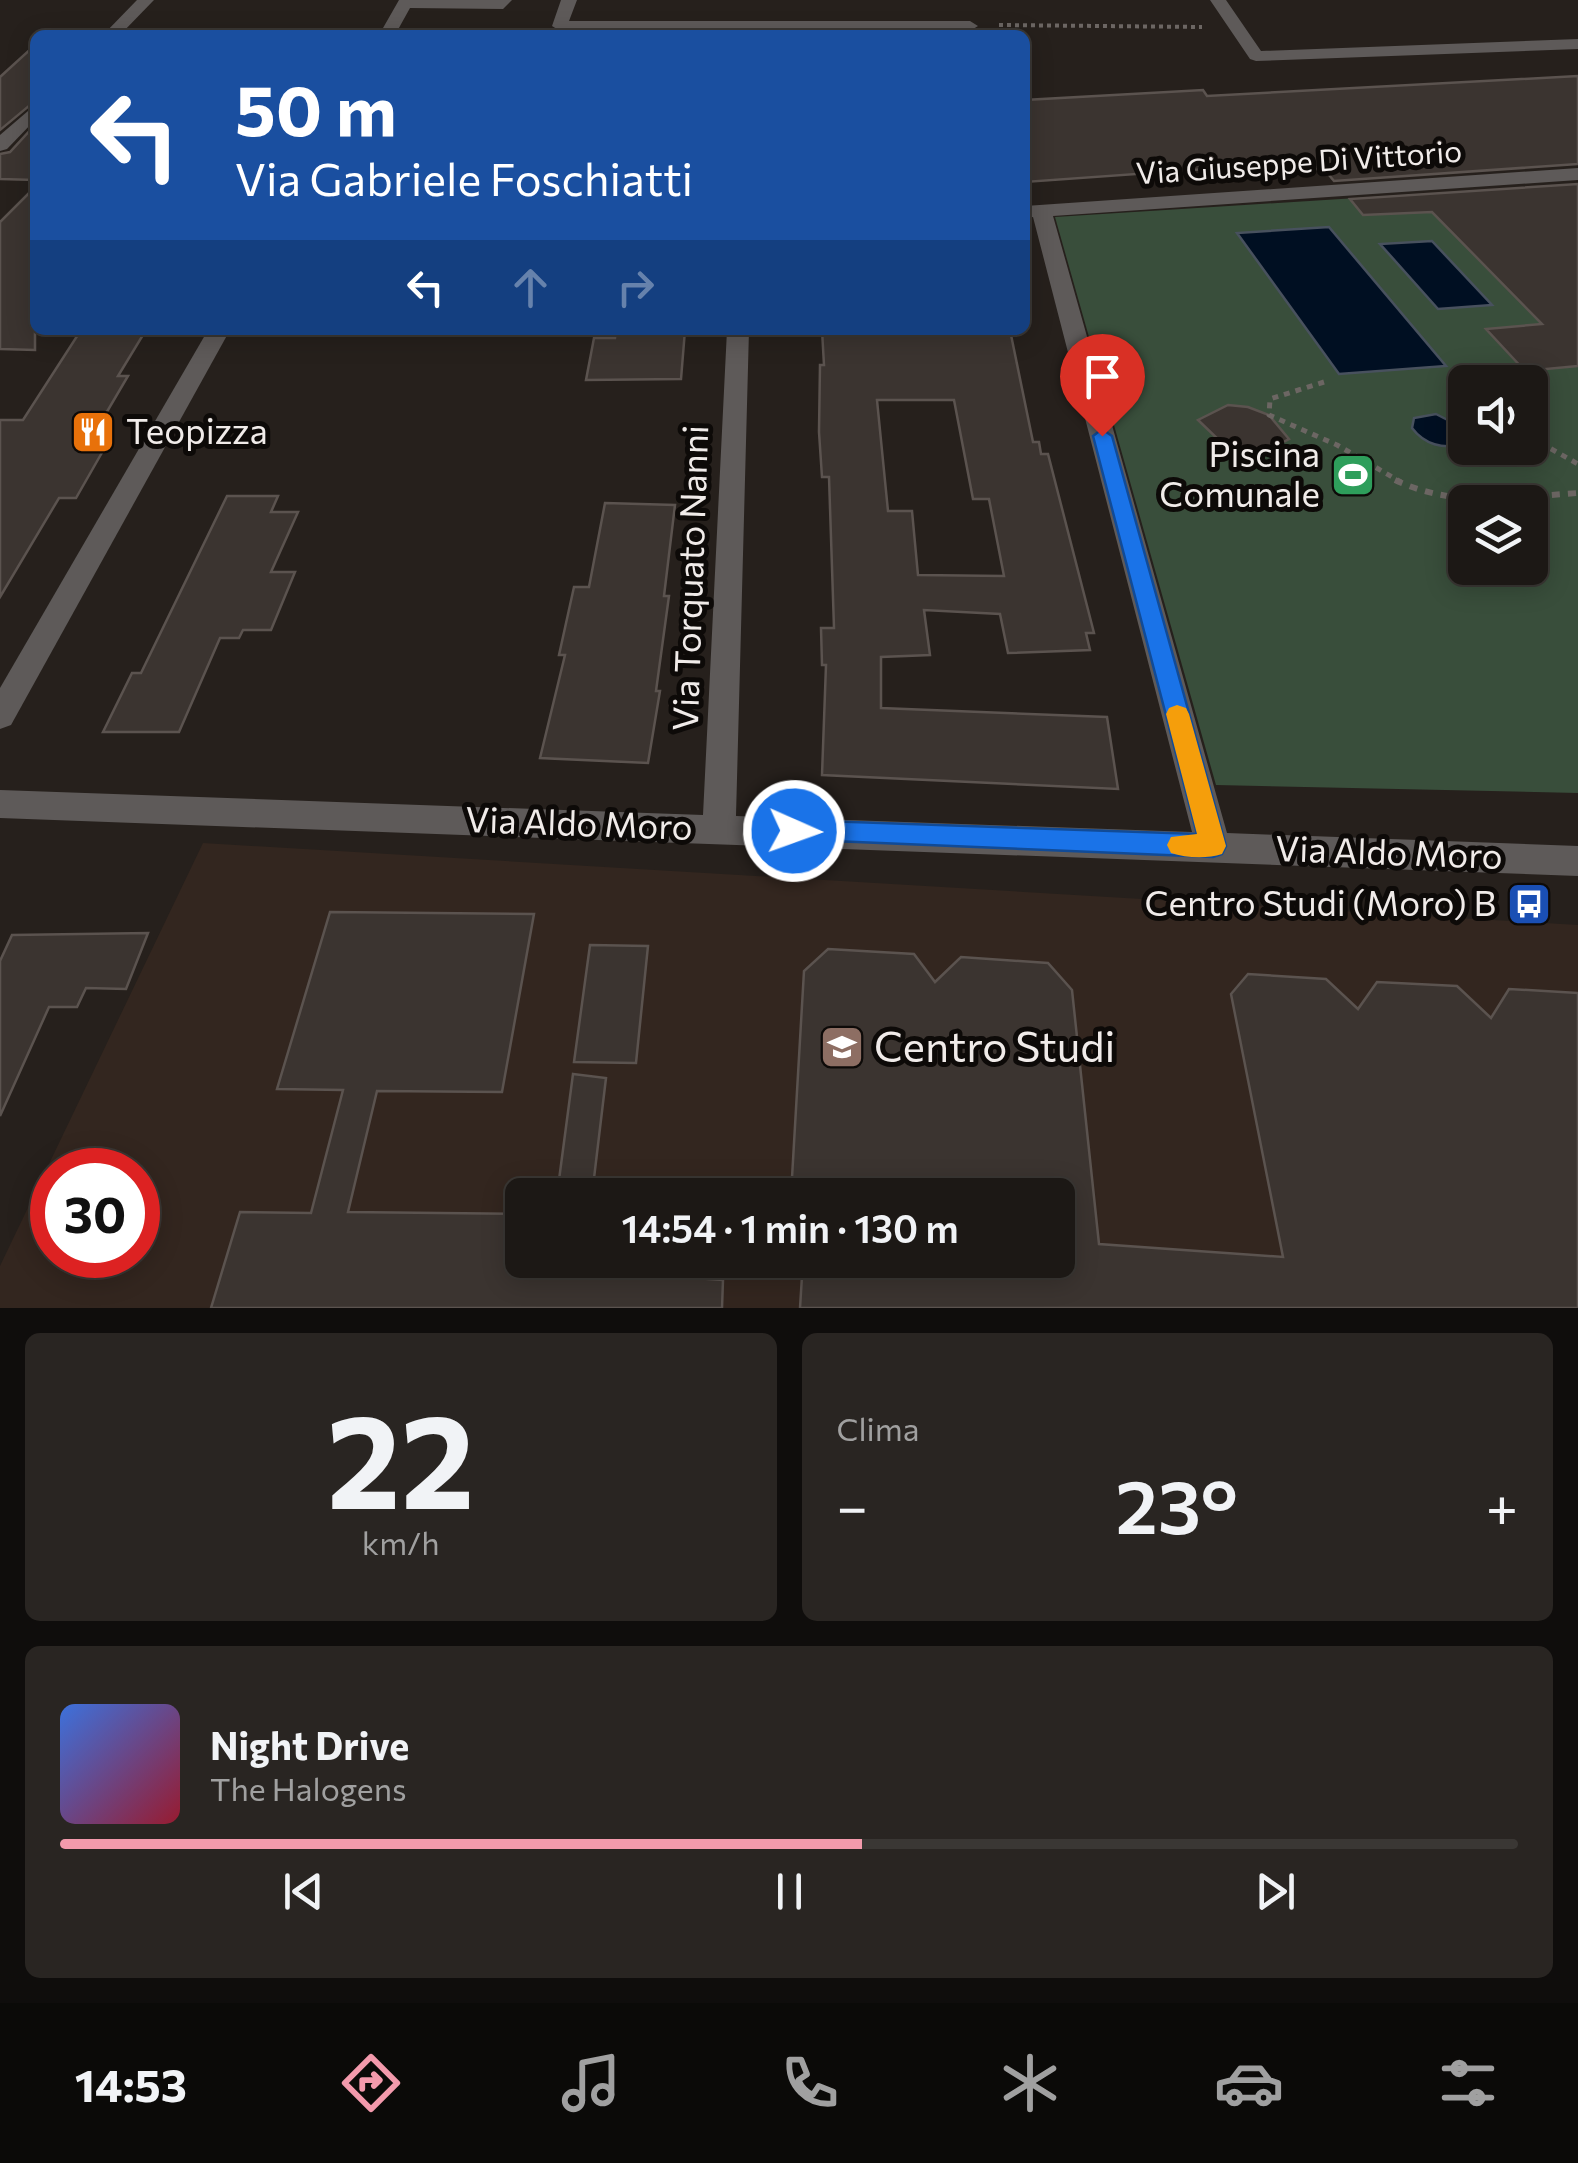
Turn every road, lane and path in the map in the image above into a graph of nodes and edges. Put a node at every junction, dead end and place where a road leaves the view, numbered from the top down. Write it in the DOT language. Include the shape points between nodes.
graph roads {
  1 [pos="146,0"];
  2 [pos="504,0"];
  3 [pos="568,0"];
  4 [pos="1218,0"];
  5 [pos="406,2"];
  6 [pos="970,26"];
  7 [pos="1236,27"];
  8 [pos="115,30"];
  9 [pos="390,30"];
  10 [pos="1578,44"];
  11 [pos="30,115"];
  12 [pos="0,145"];
  13 [pos="1578,174"];
  14 [pos="1034,212"];
  15 [pos="217,335"];
  16 [pos="738,335"];
  17 [pos="1324,382"];
  18 [pos="1548,447"];
  19 [pos="1578,464"];
  20 [pos="1578,494"];
  21 [pos="0,716"];
  22 [pos="0,804"];
  23 [pos="718,828"];
  24 [pos="1213,846"];
  25 [pos="1578,861"];
  1 -- 8 [label="street"];
  2 -- 5 [label="street"];
  3 -- 6 [label="street" via="560,26"];
  4 -- 7 [label="street"];
  5 -- 9 [label="street"];
  6 -- 7 [label="path"];
  7 -- 10 [label="street" via="1256,56"];
  11 -- 12 [label="street"];
  13 -- 14 [label="street, Via Giuseppe Di Vittorio"];
  14 -- 24 [label="street"];
  15 -- 21 [label="street"];
  16 -- 23 [label="street, Via Torquato Nanni"];
  17 -- 20 [label="path" via="1270,400 1270,416 1417,490 1458,500"];
  18 -- 19 [label="path"];
  22 -- 23 [label="street, Via Aldo Moro"];
  23 -- 24 [label="street, Via Aldo Moro"];
  24 -- 25 [label="street, Via Aldo Moro"];
}
